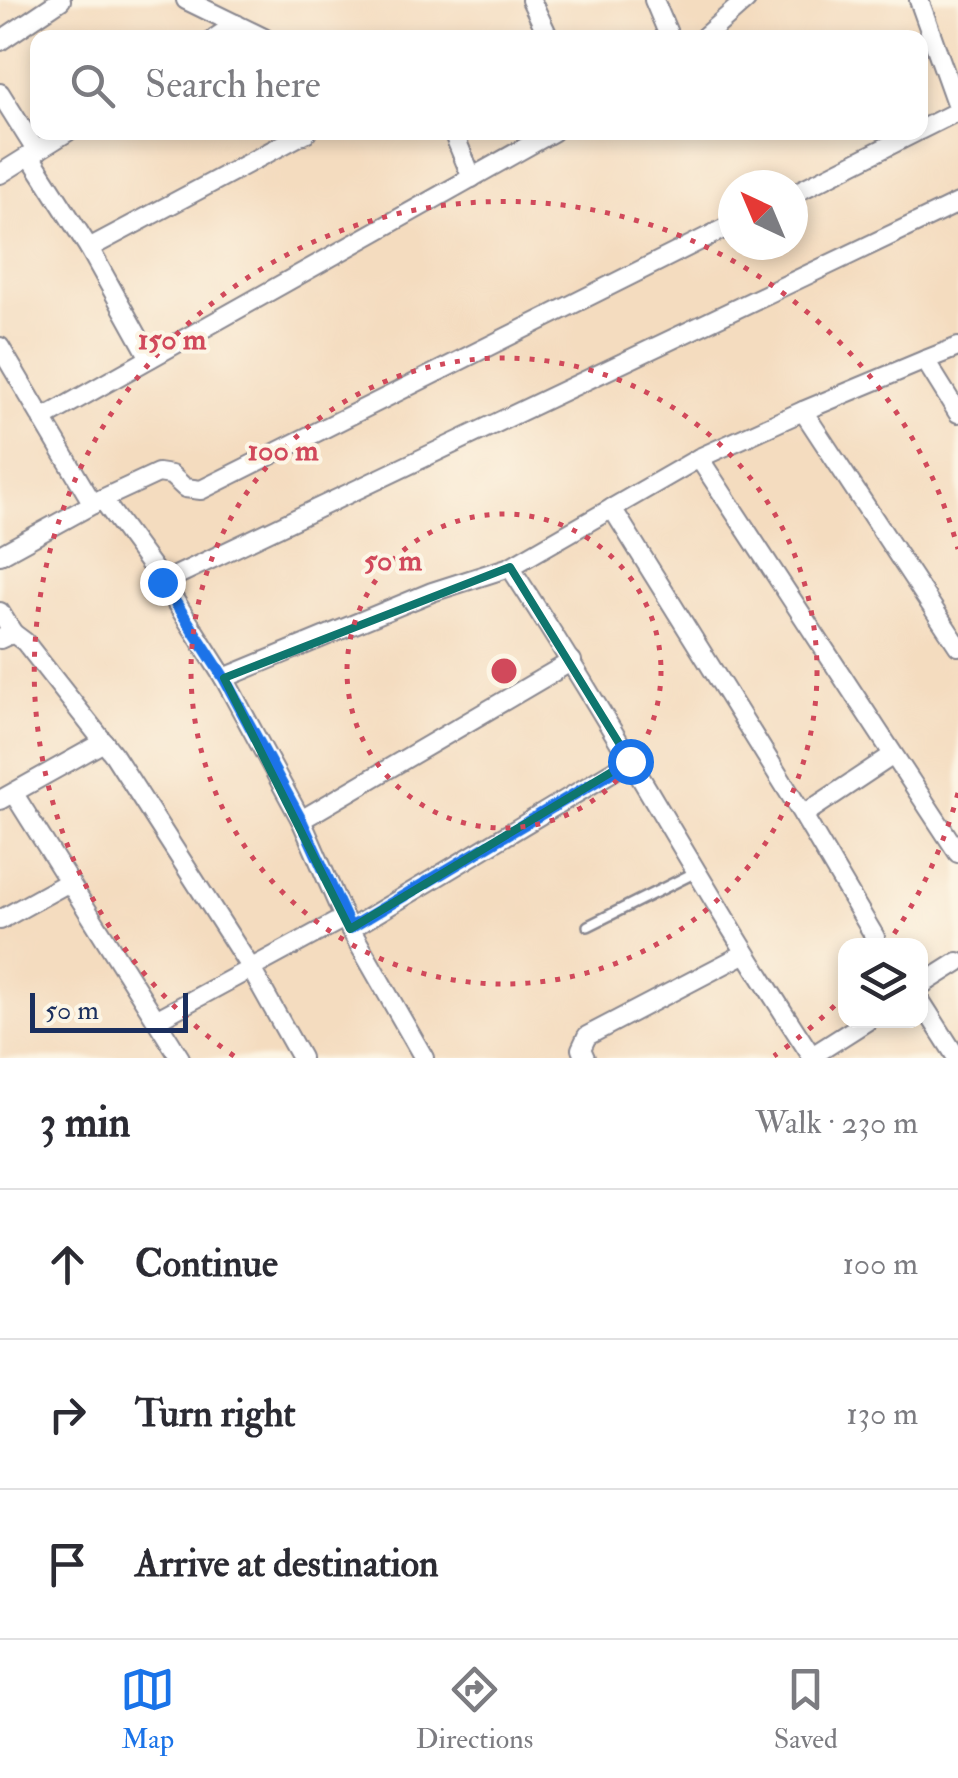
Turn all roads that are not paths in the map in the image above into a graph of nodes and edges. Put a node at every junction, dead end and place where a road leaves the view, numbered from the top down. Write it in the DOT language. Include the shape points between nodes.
graph roads {
  1 [pos="62,0"];
  2 [pos="186,0"];
  3 [pos="531,0"];
  4 [pos="654,0"];
  5 [pos="746,0"];
  6 [pos="919,0"];
  7 [pos="236,24"];
  8 [pos="227,30"];
  9 [pos="248,30"];
  10 [pos="545,30"];
  11 [pos="667,30"];
  12 [pos="713,30"];
  13 [pos="0,41"];
  14 [pos="0,93"];
  15 [pos="958,110"];
  16 [pos="928,126"];
  17 [pos="55,140"];
  18 [pos="292,140"];
  19 [pos="456,140"];
  20 [pos="539,140"];
  21 [pos="900,140"];
  22 [pos="34,154"];
  23 [pos="0,174"];
  24 [pos="472,178"];
  25 [pos="808,186"];
  26 [pos="958,203"];
  27 [pos="718,232"];
  28 [pos="89,248"];
  29 [pos="958,346"];
  30 [pos="0,348"];
  31 [pos="150,358"];
  32 [pos="925,360"];
  33 [pos="803,411"];
  34 [pos="958,413"];
  35 [pos="42,419"];
  36 [pos="699,458"];
  37 [pos="97,502"];
  38 [pos="612,508"];
  39 [pos="0,554"];
  40 [pos="510,568"];
  41 [pos="162,582"];
  42 [pos="0,612"];
  43 [pos="7,636"];
  44 [pos="958,646"];
  45 [pos="572,661"];
  46 [pos="224,678"];
  47 [pos="104,742"];
  48 [pos="894,755"];
  49 [pos="630,761"];
  50 [pos="7,797"];
  51 [pos="803,815"];
  52 [pos="301,820"];
  53 [pos="958,854"];
  54 [pos="696,872"];
  55 [pos="69,882"];
  56 [pos="0,920"];
  57 [pos="347,923"];
  58 [pos="588,926"];
  59 [pos="875,938"];
  60 [pos="744,954"];
  61 [pos="958,962"];
  62 [pos="250,967"];
  63 [pos="928,981"];
  64 [pos="928,1013"];
  65 [pos="156,1020"];
  66 [pos="855,1028"];
  67 [pos="811,1057"];
  68 [pos="180,1058"];
  69 [pos="301,1058"];
  70 [pos="424,1058"];
  71 [pos="585,1058"];
  72 [pos="957,1058"];
  1 -- 13 [label="street"];
  2 -- 7 [label="street"];
  3 -- 10 [label="street"];
  4 -- 11 [label="street"];
  5 -- 12 [label="street"];
  6 -- 15 [label="street"];
  7 -- 8 [label="street"];
  7 -- 9 [label="street"];
  14 -- 22 [label="street"];
  15 -- 16 [label="street"];
  17 -- 22 [label="street"];
  18 -- 28 [label="street"];
  19 -- 24 [label="street"];
  20 -- 24 [label="street"];
  21 -- 25 [label="street"];
  22 -- 23 [label="street"];
  22 -- 28 [label="street"];
  24 -- 31 [label="street"];
  26 -- 41 [label="street"];
  27 -- 37 [label="street" via="201,490 158,473"];
  28 -- 31 [label="street"];
  29 -- 32 [label="street"];
  30 -- 35 [label="street"];
  31 -- 35 [label="street"];
  32 -- 33 [label="street"];
  32 -- 34 [label="street"];
  33 -- 36 [label="street"];
  33 -- 44 [label="street"];
  35 -- 37 [label="street"];
  36 -- 38 [label="street"];
  36 -- 48 [label="street"];
  37 -- 39 [label="street"];
  37 -- 41 [label="street"];
  38 -- 40 [label="street"];
  38 -- 51 [label="street"];
  40 -- 45 [label="street"];
  40 -- 46 [label="street" via="432,592"];
  41 -- 46 [label="street"];
  42 -- 43 [label="street"];
  43 -- 47 [label="street" via="25,642"];
  45 -- 49 [label="street"];
  45 -- 52 [label="street"];
  46 -- 52 [label="street"];
  47 -- 50 [label="street"];
  47 -- 62 [label="street"];
  48 -- 51 [label="street"];
  48 -- 53 [label="street"];
  49 -- 54 [label="street"];
  49 -- 57 [label="street"];
  50 -- 55 [label="street"];
  51 -- 59 [label="street"];
  52 -- 57 [label="street"];
  54 -- 58 [label="lane"];
  54 -- 60 [label="street"];
  55 -- 56 [label="street"];
  55 -- 65 [label="street"];
  57 -- 62 [label="street"];
  57 -- 70 [label="street"];
  60 -- 67 [label="street"];
  60 -- 71 [label="street" via="587,1036"];
  61 -- 63 [label="street"];
  62 -- 65 [label="street"];
  62 -- 69 [label="street"];
  64 -- 72 [label="street"];
  65 -- 68 [label="street"];
  66 -- 67 [label="street"];
}
